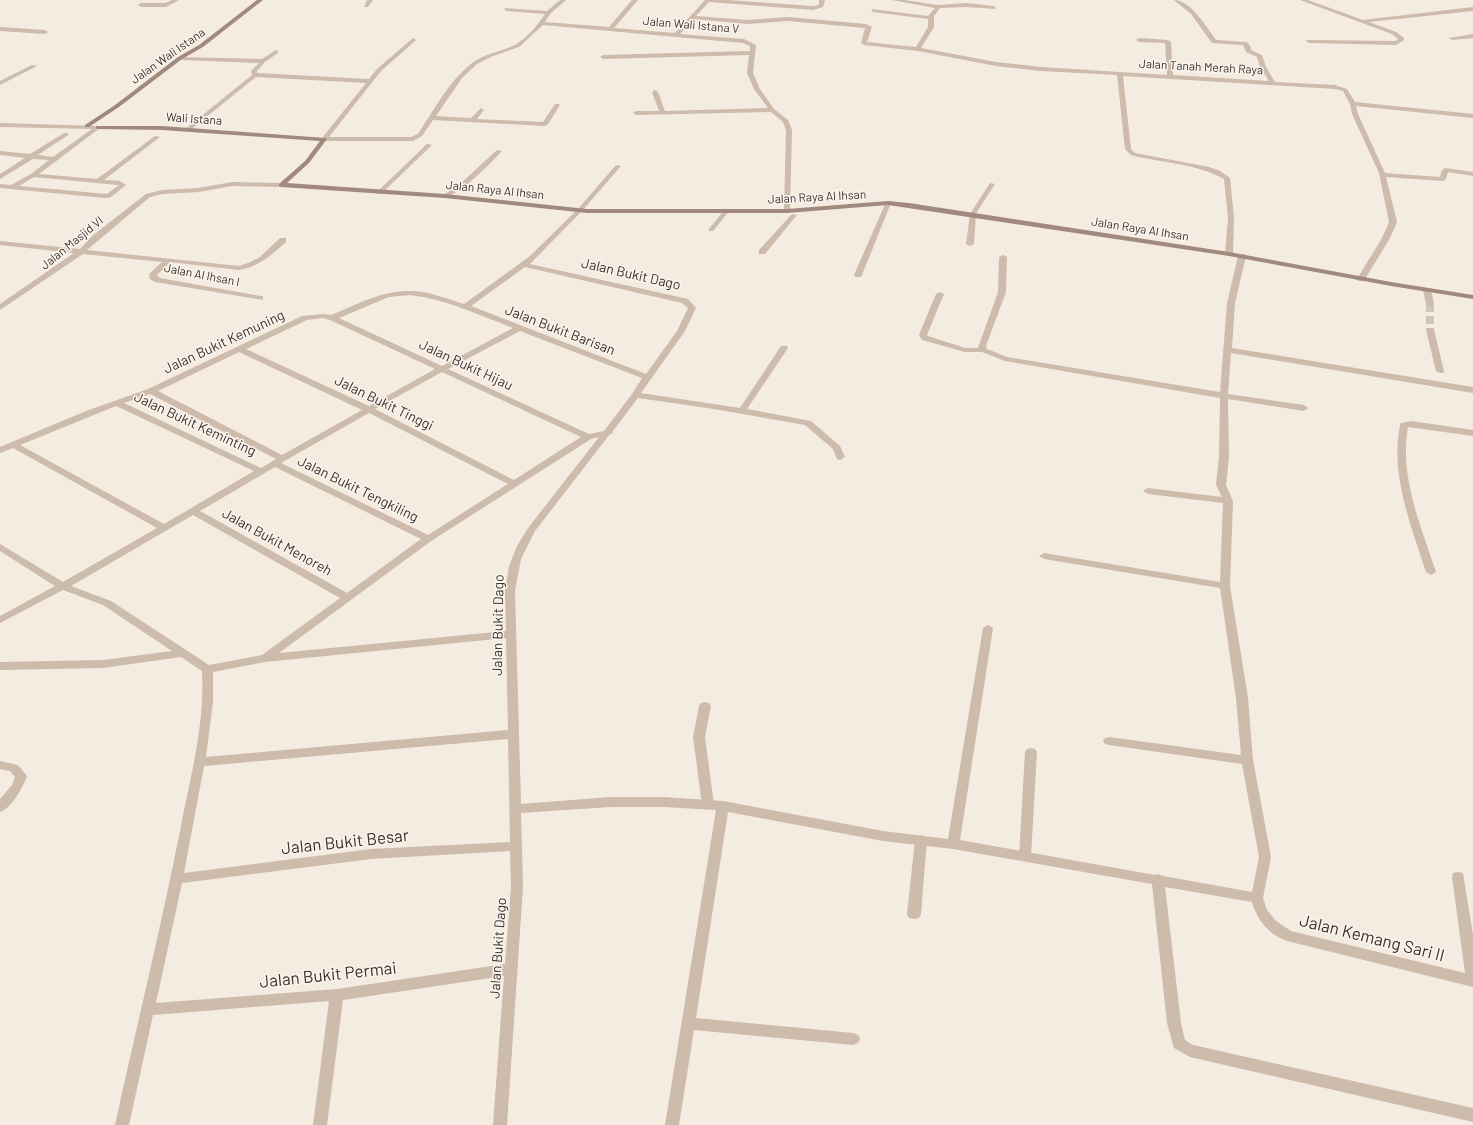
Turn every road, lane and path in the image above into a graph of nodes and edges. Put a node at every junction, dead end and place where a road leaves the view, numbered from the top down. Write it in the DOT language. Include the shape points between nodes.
graph roads {
  1 [pos="176,0"];
  2 [pos="260,0"];
  3 [pos="370,0"];
  4 [pos="563,0"];
  5 [pos="635,0"];
  6 [pos="708,0"];
  7 [pos="822,0"];
  8 [pos="895,0"];
  9 [pos="1177,0"];
  10 [pos="1303,0"];
  11 [pos="141,6"];
  12 [pos="366,6"];
  13 [pos="938,6"];
  14 [pos="994,8"];
  15 [pos="506,9"];
  16 [pos="1473,9"];
  17 [pos="873,10"];
  18 [pos="548,13"];
  19 [pos="692,17"];
  20 [pos="931,18"];
  21 [pos="1362,22"];
  22 [pos="543,23"];
  23 [pos="610,29"];
  24 [pos="0,30"];
  25 [pos="45,32"];
  26 [pos="676,35"];
  27 [pos="1240,36"];
  28 [pos="1473,36"];
  29 [pos="1452,38"];
  30 [pos="413,40"];
  31 [pos="1139,40"];
  32 [pos="1310,41"];
  33 [pos="1245,43"];
  34 [pos="918,49"];
  35 [pos="276,52"];
  36 [pos="753,53"];
  37 [pos="603,57"];
  38 [pos="180,58"];
  39 [pos="263,61"];
  40 [pos="34,66"];
  41 [pos="1120,73"];
  42 [pos="255,75"];
  43 [pos="1170,76"];
  44 [pos="369,81"];
  45 [pos="1272,82"];
  46 [pos="0,83"];
  47 [pos="655,92"];
  48 [pos="1352,104"];
  49 [pos="557,105"];
  50 [pos="480,110"];
  51 [pos="772,110"];
  52 [pos="662,112"];
  53 [pos="636,113"];
  54 [pos="1473,116"];
  55 [pos="432,118"];
  56 [pos="474,120"];
  57 [pos="0,125"];
  58 [pos="86,126"];
  59 [pos="98,127"];
  60 [pos="187,130"];
  61 [pos="66,134"];
  62 [pos="157,137"];
  63 [pos="324,139"];
  64 [pos="428,145"];
  65 [pos="499,151"];
  66 [pos="0,153"];
  67 [pos="31,156"];
  68 [pos="55,159"];
  69 [pos="618,166"];
  70 [pos="1473,174"];
  71 [pos="33,175"];
  72 [pos="1383,175"];
  73 [pos="0,178"];
  74 [pos="98,181"];
  75 [pos="992,184"];
  76 [pos="281,185"];
  77 [pos="0,186"];
  78 [pos="12,187"];
  79 [pos="379,192"];
  80 [pos="156,193"];
  81 [pos="445,196"];
  82 [pos="888,203"];
  83 [pos="584,210"];
  84 [pos="727,210"];
  85 [pos="793,212"];
  86 [pos="973,214"];
  87 [pos="711,230"];
  88 [pos="283,240"];
  89 [pos="0,243"];
  90 [pos="970,244"];
  91 [pos="83,250"];
  92 [pos="762,252"];
  93 [pos="1228,254"];
  94 [pos="1242,256"];
  95 [pos="1004,257"];
  96 [pos="168,260"];
  97 [pos="526,265"];
  98 [pos="858,275"];
  99 [pos="1361,279"];
  100 [pos="1427,290"];
  101 [pos="940,294"];
  102 [pos="1473,297"];
  103 [pos="260,298"];
  104 [pos="1430,304"];
  105 [pos="465,307"];
  106 [pos="0,308"];
  107 [pos="332,318"];
  108 [pos="518,328"];
  109 [pos="1430,330"];
  110 [pos="784,348"];
  111 [pos="239,349"];
  112 [pos="982,350"];
  113 [pos="1228,350"];
  114 [pos="442,368"];
  115 [pos="1440,371"];
  116 [pos="646,377"];
  117 [pos="151,390"];
  118 [pos="1473,390"];
  119 [pos="636,395"];
  120 [pos="1224,395"];
  121 [pos="116,404"];
  122 [pos="1304,408"];
  123 [pos="370,410"];
  124 [pos="742,411"];
  125 [pos="609,432"];
  126 [pos="1473,434"];
  127 [pos="588,436"];
  128 [pos="12,444"];
  129 [pos="0,450"];
  130 [pos="840,456"];
  131 [pos="279,462"];
  132 [pos="261,471"];
  133 [pos="515,484"];
  134 [pos="1148,491"];
  135 [pos="1228,501"];
  136 [pos="193,511"];
  137 [pos="165,528"];
  138 [pos="428,539"];
  139 [pos="0,547"];
  140 [pos="1044,556"];
  141 [pos="1431,572"];
  142 [pos="1225,586"];
  143 [pos="64,587"];
  144 [pos="348,598"];
  145 [pos="0,620"];
  146 [pos="988,628"];
  147 [pos="512,634"];
  148 [pos="183,653"];
  149 [pos="265,658"];
  150 [pos="0,666"];
  151 [pos="207,669"];
  152 [pos="705,706"];
  153 [pos="513,734"];
  154 [pos="1109,741"];
  155 [pos="1031,752"];
  156 [pos="1247,760"];
  157 [pos="199,762"];
  158 [pos="0,765"];
  159 [pos="708,805"];
  160 [pos="724,806"];
  161 [pos="0,807"];
  162 [pos="515,809"];
  163 [pos="921,840"];
  164 [pos="952,844"];
  165 [pos="518,846"];
  166 [pos="1025,856"];
  167 [pos="1458,877"];
  168 [pos="177,879"];
  169 [pos="1158,880"];
  170 [pos="1257,898"];
  171 [pos="914,914"];
  172 [pos="511,969"];
  173 [pos="1473,981"];
  174 [pos="337,995"];
  175 [pos="147,1010"];
  176 [pos="688,1023"];
  177 [pos="853,1039"];
  178 [pos="1473,1115"];
  179 [pos="122,1125"];
  180 [pos="320,1125"];
  181 [pos="500,1125"];
  182 [pos="672,1125"];
  1 -- 11 [label="street" via="166,6"];
  2 -- 38 [label="street, Jalan Wali Istana" via="201,46"];
  3 -- 12 [label="street"];
  4 -- 18 [label="street"];
  5 -- 23 [label="street"];
  6 -- 7 [label="street" via="813,8 821,6"];
  6 -- 19 [label="street"];
  8 -- 13 [label="street"];
  9 -- 33 [label="street" via="1193,13 1214,42"];
  10 -- 21 [label="street"];
  13 -- 14 [label="street"];
  13 -- 20 [label="street"];
  15 -- 18 [label="street"];
  16 -- 21 [label="street"];
  17 -- 20 [label="street"];
  18 -- 22 [label="street"];
  19 -- 26 [label="street"];
  19 -- 34 [label="street, Jalan Tanah Merah Raya" via="747,22 788,19 866,26 869,27 864,43"];
  20 -- 34 [label="street" via="931,27"];
  21 -- 32 [label="street" via="1394,33 1402,39 1396,43"];
  22 -- 23 [label="street, Jalan Wali Istana V"];
  22 -- 55 [label="street" via="517,46 475,63 460,77"];
  23 -- 26 [label="street, Jalan Wali Istana V"];
  24 -- 25 [label="street"];
  26 -- 36 [label="street, Jalan Wali Istana V" via="749,42 753,44"];
  27 -- 33 [label="street"];
  28 -- 29 [label="street"];
  30 -- 44 [label="street"];
  31 -- 43 [label="street" via="1168,42"];
  33 -- 45 [label="street" via="1248,51 1260,56"];
  34 -- 41 [label="street, Jalan Tanah Merah Raya" via="1022,68"];
  35 -- 39 [label="street"];
  36 -- 37 [label="street"];
  36 -- 51 [label="street" via="750,73"];
  38 -- 39 [label="street"];
  38 -- 58 [label="street, Jalan Wali Istana"];
  39 -- 42 [label="street" via="254,71"];
  40 -- 46 [label="street"];
  41 -- 43 [label="street, Jalan Tanah Merah Raya"];
  41 -- 93 [label="street" via="1128,149 1133,154 1200,167 1227,178 1231,218"];
  42 -- 44 [label="street"];
  42 -- 60 [label="street"];
  43 -- 45 [label="street, Jalan Tanah Merah Raya"];
  44 -- 63 [label="street"];
  45 -- 48 [label="street, Jalan Tanah Merah Raya" via="1335,87 1345,90"];
  47 -- 52 [label="street"];
  48 -- 54 [label="street"];
  48 -- 72 [label="street, Jalan Tanah Merah Raya"];
  49 -- 56 [label="street" via="545,124"];
  50 -- 56 [label="street"];
  51 -- 52 [label="street"];
  51 -- 85 [label="street" via="786,122 789,130"];
  52 -- 53 [label="street"];
  55 -- 56 [label="street"];
  55 -- 63 [label="street" via="420,135 413,139"];
  57 -- 58 [label="street, Wali Istana"];
  58 -- 59 [label="street, Wali Istana"];
  59 -- 60 [label="street, Wali Istana"];
  59 -- 68 [label="street"];
  60 -- 63 [label="street, Wali Istana"];
  61 -- 67 [label="street"];
  62 -- 74 [label="street"];
  63 -- 76 [label="street" via="307,162"];
  64 -- 79 [label="street"];
  65 -- 81 [label="street" via="461,186"];
  66 -- 67 [label="street"];
  67 -- 68 [label="street"];
  67 -- 73 [label="street"];
  68 -- 71 [label="street"];
  69 -- 83 [label="street"];
  70 -- 72 [label="street" via="1445,170 1443,179"];
  71 -- 74 [label="street"];
  71 -- 78 [label="street"];
  72 -- 99 [label="street, Jalan Tanah Merah Raya" via="1392,222 1386,238"];
  74 -- 78 [label="street" via="123,185 108,196"];
  75 -- 86 [label="street"];
  76 -- 79 [label="street, Jalan Raya Al Ihsan"];
  76 -- 80 [label="street, Jalan Raya Al Ihsan" via="232,184 199,190"];
  77 -- 78 [label="street"];
  79 -- 81 [label="street, Jalan Raya Al Ihsan"];
  80 -- 91 [label="street, Jalan Masjid VI" via="143,200"];
  81 -- 83 [label="street, Jalan Raya Al Ihsan"];
  82 -- 85 [label="street, Jalan Raya Al Ihsan"];
  82 -- 86 [label="street, Jalan Raya Al Ihsan"];
  82 -- 98 [label="street"];
  83 -- 84 [label="street, Jalan Raya Al Ihsan"];
  83 -- 97 [label="street"];
  84 -- 85 [label="street, Jalan Raya Al Ihsan"];
  84 -- 87 [label="street"];
  85 -- 92 [label="street"];
  86 -- 90 [label="street"];
  86 -- 93 [label="street, Jalan Raya Al Ihsan"];
  88 -- 96 [label="street" via="270,252 246,267"];
  89 -- 91 [label="street, Jalan Al Ihsan I"];
  91 -- 96 [label="street, Jalan Al Ihsan I"];
  91 -- 106 [label="street, Jalan Masjid VI"];
  93 -- 94 [label="street, Jalan Raya Al Ihsan"];
  94 -- 99 [label="street, Jalan Raya Al Ihsan"];
  94 -- 113 [label="street" via="1231,303"];
  95 -- 112 [label="street" via="1002,292"];
  96 -- 103 [label="street, Jalan Al Ihsan I" via="153,277"];
  97 -- 105 [label="street"];
  97 -- 116 [label="street, Jalan Bukit Dago" via="688,302 692,308 686,323"];
  99 -- 100 [label="street, Jalan Raya Al Ihsan"];
  100 -- 102 [label="street, Jalan Raya Al Ihsan"];
  100 -- 104 [label="street"];
  101 -- 112 [label="street" via="923,335 925,338 965,350"];
  105 -- 107 [label="street, Jalan Bukit Kemuning" via="427,295 410,293 388,295"];
  105 -- 108 [label="street, Jalan Bukit Barisan"];
  107 -- 111 [label="street, Jalan Bukit Kemuning" via="305,318"];
  107 -- 114 [label="street, Jalan Bukit Hijau"];
  108 -- 114 [label="street"];
  108 -- 116 [label="street, Jalan Bukit Barisan"];
  109 -- 115 [label="street"];
  110 -- 124 [label="street"];
  111 -- 117 [label="street, Jalan Bukit Kemuning"];
  111 -- 123 [label="street, Jalan Bukit Tinggi"];
  112 -- 120 [label="street" via="1005,359"];
  113 -- 118 [label="street"];
  113 -- 120 [label="street"];
  114 -- 123 [label="street"];
  114 -- 127 [label="street, Jalan Bukit Hijau"];
  116 -- 119 [label="street, Jalan Bukit Dago"];
  117 -- 121 [label="street, Jalan Bukit Kemuning"];
  117 -- 131 [label="street, Jalan Bukit Tengkiling"];
  119 -- 124 [label="street"];
  119 -- 125 [label="street, Jalan Bukit Dago"];
  120 -- 122 [label="street"];
  120 -- 135 [label="street" via="1224,457 1221,485"];
  121 -- 128 [label="street, Jalan Bukit Kemuning" via="89,412"];
  121 -- 132 [label="street, Jalan Bukit Keminting"];
  123 -- 131 [label="street"];
  123 -- 133 [label="street, Jalan Bukit Tinggi"];
  124 -- 130 [label="street" via="808,423 837,448"];
  125 -- 127 [label="street"];
  125 -- 147 [label="street, Jalan Bukit Dago" via="550,503 518,551 510,591"];
  126 -- 141 [label="street" via="1411,424 1404,426 1400,437 1404,485"];
  127 -- 133 [label="street"];
  128 -- 129 [label="street, Jalan Bukit Kemuning"];
  128 -- 137 [label="street"];
  131 -- 132 [label="street"];
  131 -- 138 [label="street, Jalan Bukit Tengkiling"];
  132 -- 136 [label="street"];
  133 -- 138 [label="street"];
  134 -- 135 [label="street"];
  135 -- 142 [label="street"];
  136 -- 137 [label="street"];
  136 -- 144 [label="street, Jalan Bukit Menoreh"];
  137 -- 143 [label="street"];
  138 -- 144 [label="street"];
  139 -- 143 [label="street"];
  140 -- 142 [label="street"];
  142 -- 156 [label="street" via="1242,698"];
  143 -- 145 [label="street"];
  143 -- 148 [label="street" via="107,603"];
  144 -- 149 [label="street"];
  146 -- 164 [label="street"];
  147 -- 149 [label="street"];
  147 -- 153 [label="street, Jalan Bukit Dago"];
  148 -- 150 [label="street" via="103,664"];
  148 -- 151 [label="street"];
  149 -- 151 [label="street"];
  151 -- 157 [label="street" via="209,689"];
  152 -- 159 [label="street" via="700,737"];
  153 -- 157 [label="street"];
  153 -- 162 [label="street, Jalan Bukit Dago"];
  154 -- 156 [label="street"];
  155 -- 166 [label="street"];
  156 -- 170 [label="street" via="1264,858"];
  157 -- 168 [label="street"];
  158 -- 161 [label="street" via="14,768 21,776 17,787"];
  159 -- 160 [label="street"];
  159 -- 162 [label="street" via="610,802"];
  160 -- 163 [label="street" via="883,836"];
  160 -- 176 [label="street"];
  162 -- 165 [label="street, Jalan Bukit Dago"];
  163 -- 164 [label="street"];
  163 -- 171 [label="street"];
  164 -- 166 [label="street"];
  165 -- 168 [label="street, Jalan Bukit Besar" via="371,854"];
  165 -- 172 [label="street, Jalan Bukit Dago"];
  166 -- 169 [label="street"];
  167 -- 173 [label="street"];
  168 -- 175 [label="street"];
  169 -- 170 [label="street"];
  169 -- 178 [label="street" via="1174,1023 1179,1044 1190,1051"];
  170 -- 173 [label="street, Jalan Kemang Sari II" via="1261,912 1271,925 1287,936"];
  172 -- 174 [label="street, Jalan Bukit Permai"];
  172 -- 181 [label="street, Jalan Bukit Dago"];
  174 -- 175 [label="street, Jalan Bukit Permai"];
  174 -- 180 [label="street"];
  175 -- 179 [label="street"];
  176 -- 177 [label="street"];
  176 -- 182 [label="street"];
}
